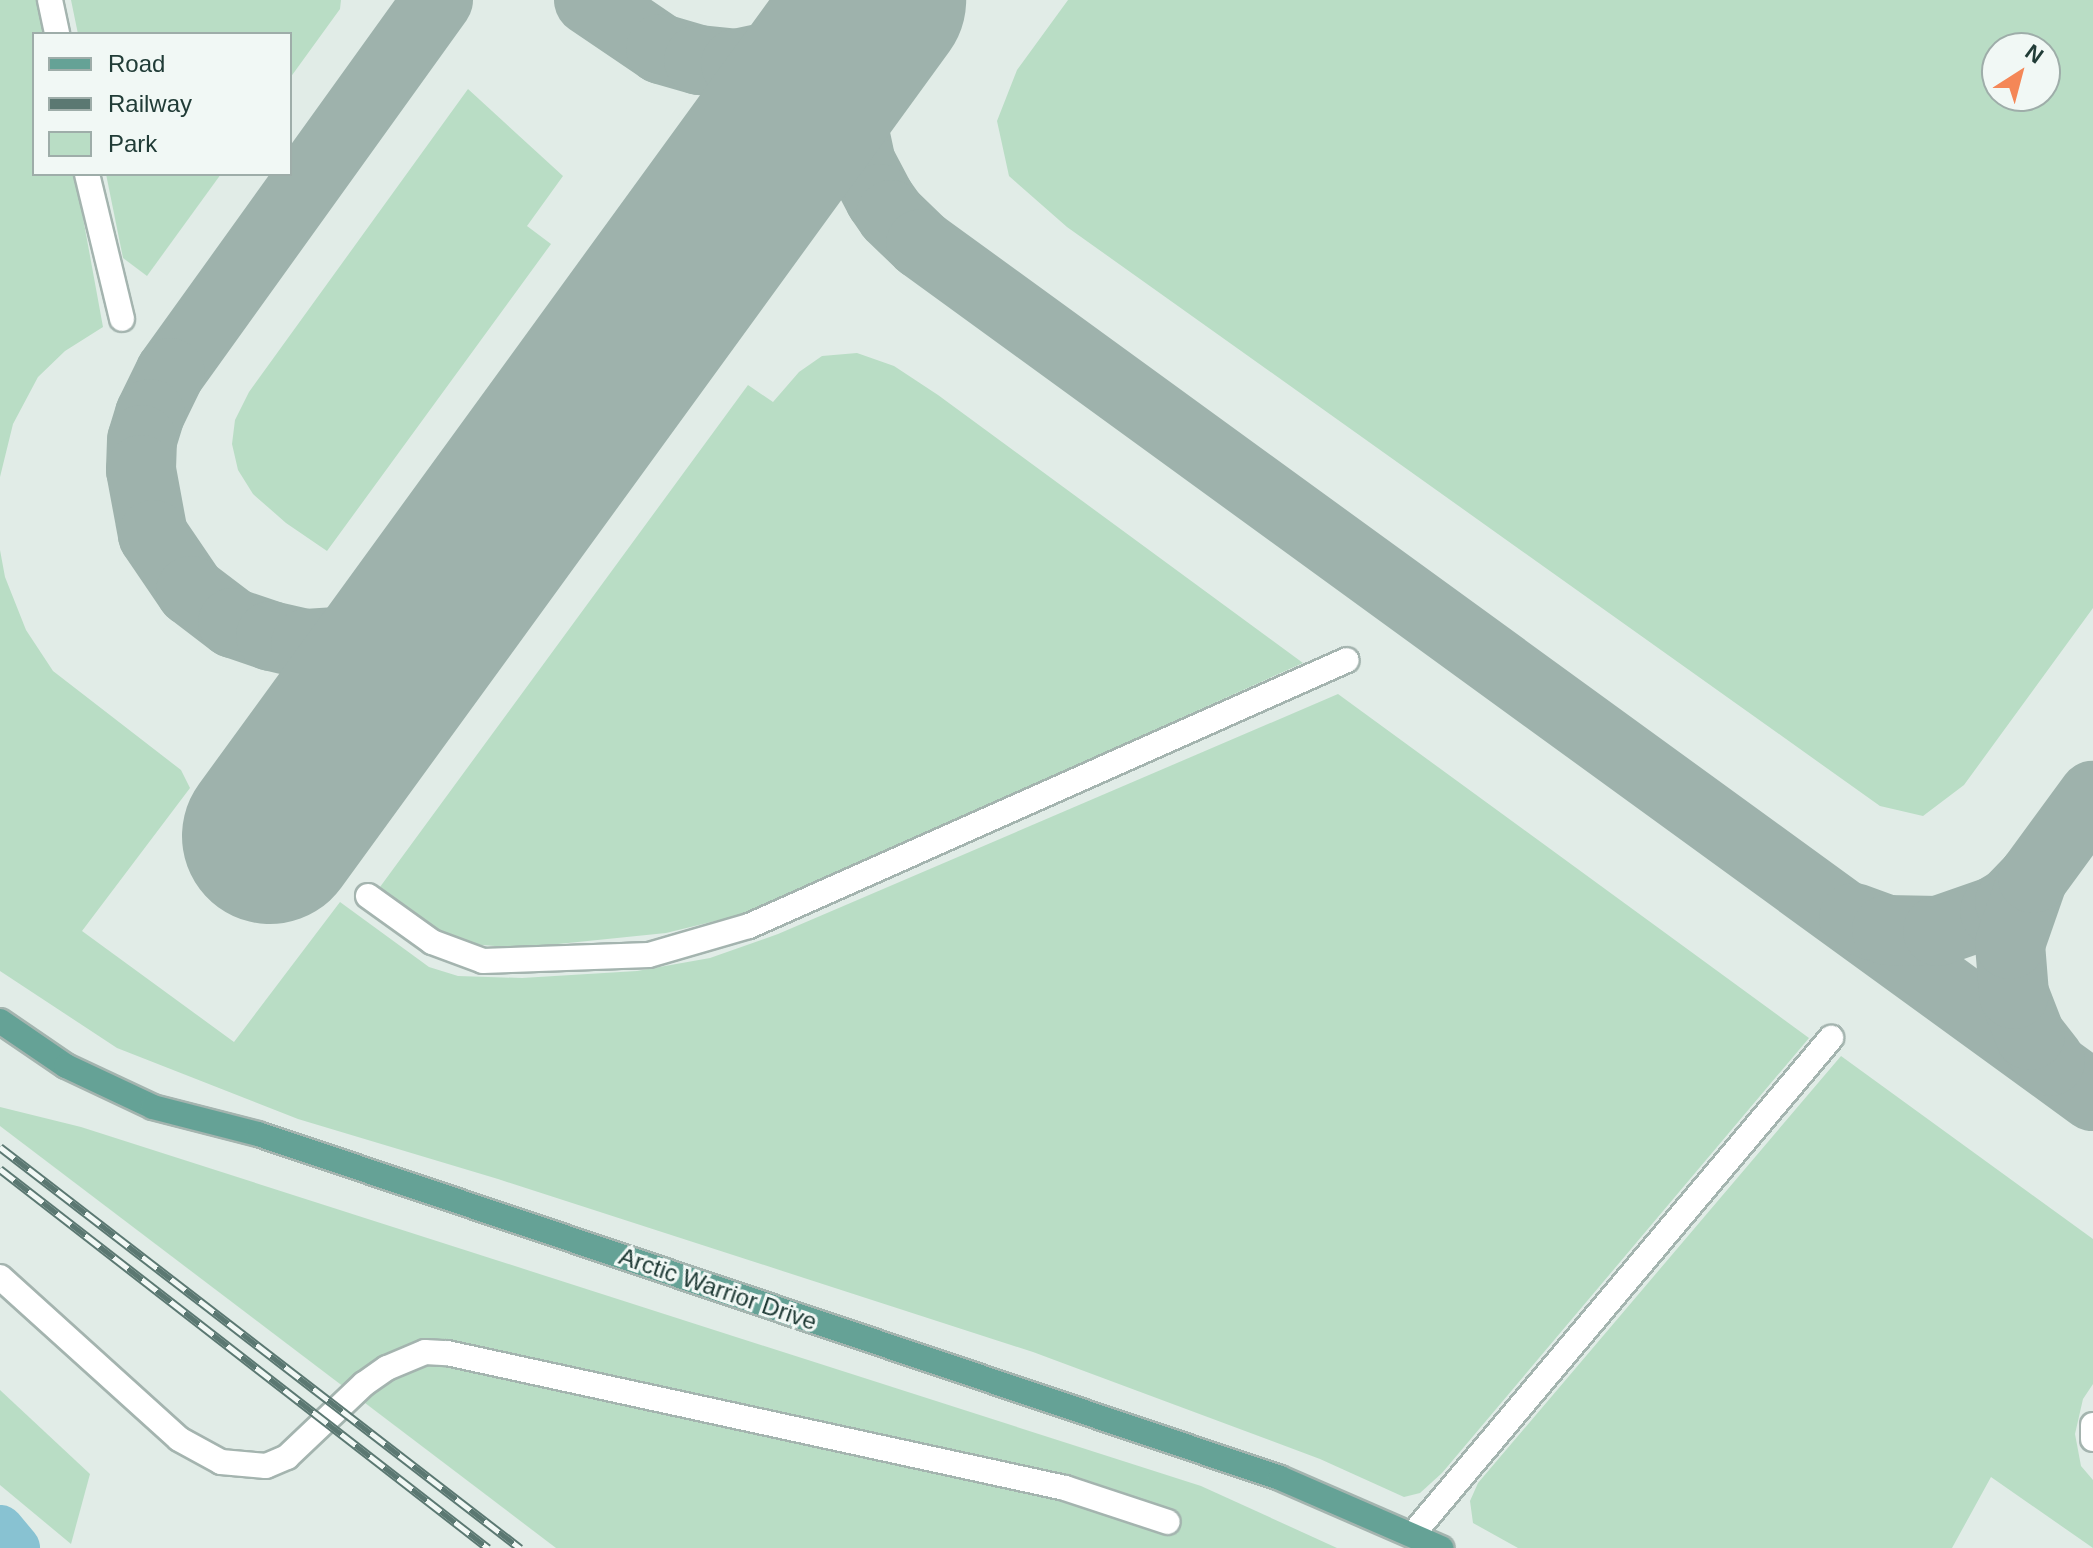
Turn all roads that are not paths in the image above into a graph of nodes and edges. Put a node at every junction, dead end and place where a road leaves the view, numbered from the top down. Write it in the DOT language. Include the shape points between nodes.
graph roads {
  1 [pos="50,0"];
  2 [pos="57,32"];
  3 [pos="87,176"];
  4 [pos="122,319"];
  5 [pos="1347,660"];
  6 [pos="368,896"];
  7 [pos="0,1021"];
  8 [pos="1831,1038"];
  9 [pos="0,1277"];
  10 [pos="2093,1425"];
  11 [pos="2093,1439"];
  12 [pos="1168,1522"];
  13 [pos="1413,1534"];
  14 [pos="1441,1548"];
  1 -- 2 [label="lane"];
  3 -- 4 [label="lane"];
  5 -- 6 [label="lane" via="749,926 649,955 483,961 432,942"];
  7 -- 13 [label="main road, Arctic Warrior Drive" via="66,1066 153,1107 258,1134 1280,1478"];
  8 -- 13 [label="lane"];
  9 -- 12 [label="lane" via="179,1439 221,1462 266,1466 287,1457 387,1368 425,1352 447,1353 1065,1488"];
  10 -- 11 [label="lane"];
  13 -- 14 [label="main road, Arctic Warrior Drive"];
}
